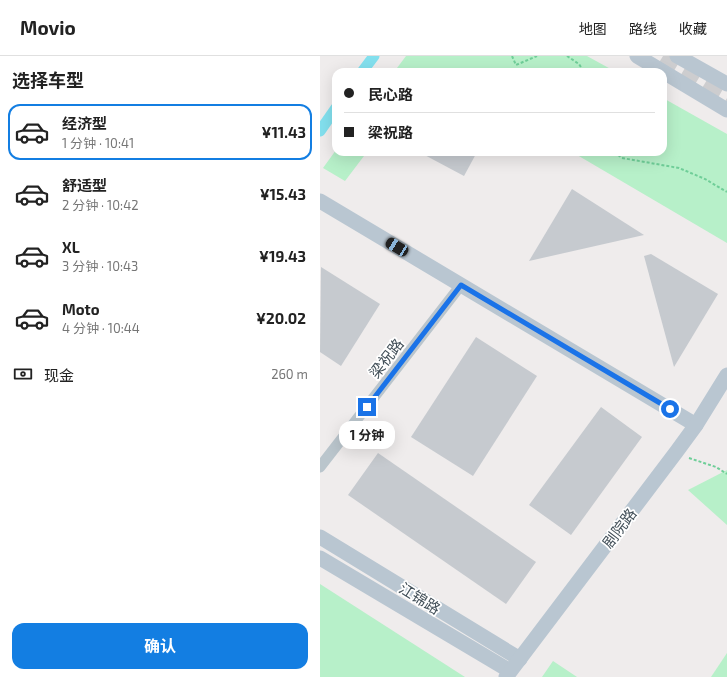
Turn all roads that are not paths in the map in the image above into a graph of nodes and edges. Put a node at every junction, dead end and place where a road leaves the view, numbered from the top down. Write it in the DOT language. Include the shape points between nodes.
graph roads {
  1 [pos="637,56"];
  2 [pos="677,56"];
  3 [pos="657,68"];
  4 [pos="667,74"];
  5 [pos="727,84"];
  6 [pos="727,110"];
  7 [pos="320,201"];
  8 [pos="461,285"];
  9 [pos="727,375"];
  10 [pos="696,425"];
  11 [pos="320,467"];
  12 [pos="320,537"];
  13 [pos="320,558"];
  14 [pos="520,659"];
  15 [pos="508,674"];
  1 -- 3 [label="street"];
  2 -- 5 [label="street"];
  4 -- 6 [label="street"];
  7 -- 8 [label="street"];
  8 -- 10 [label="street"];
  8 -- 11 [label="street, 梁祝路"];
  9 -- 10 [label="street, 剧院路"];
  10 -- 14 [label="street, 剧院路"];
  12 -- 14 [label="street, 江锦路"];
  13 -- 15 [label="street, 江锦路"];
  14 -- 15 [label="street, 剧院路"];
}
